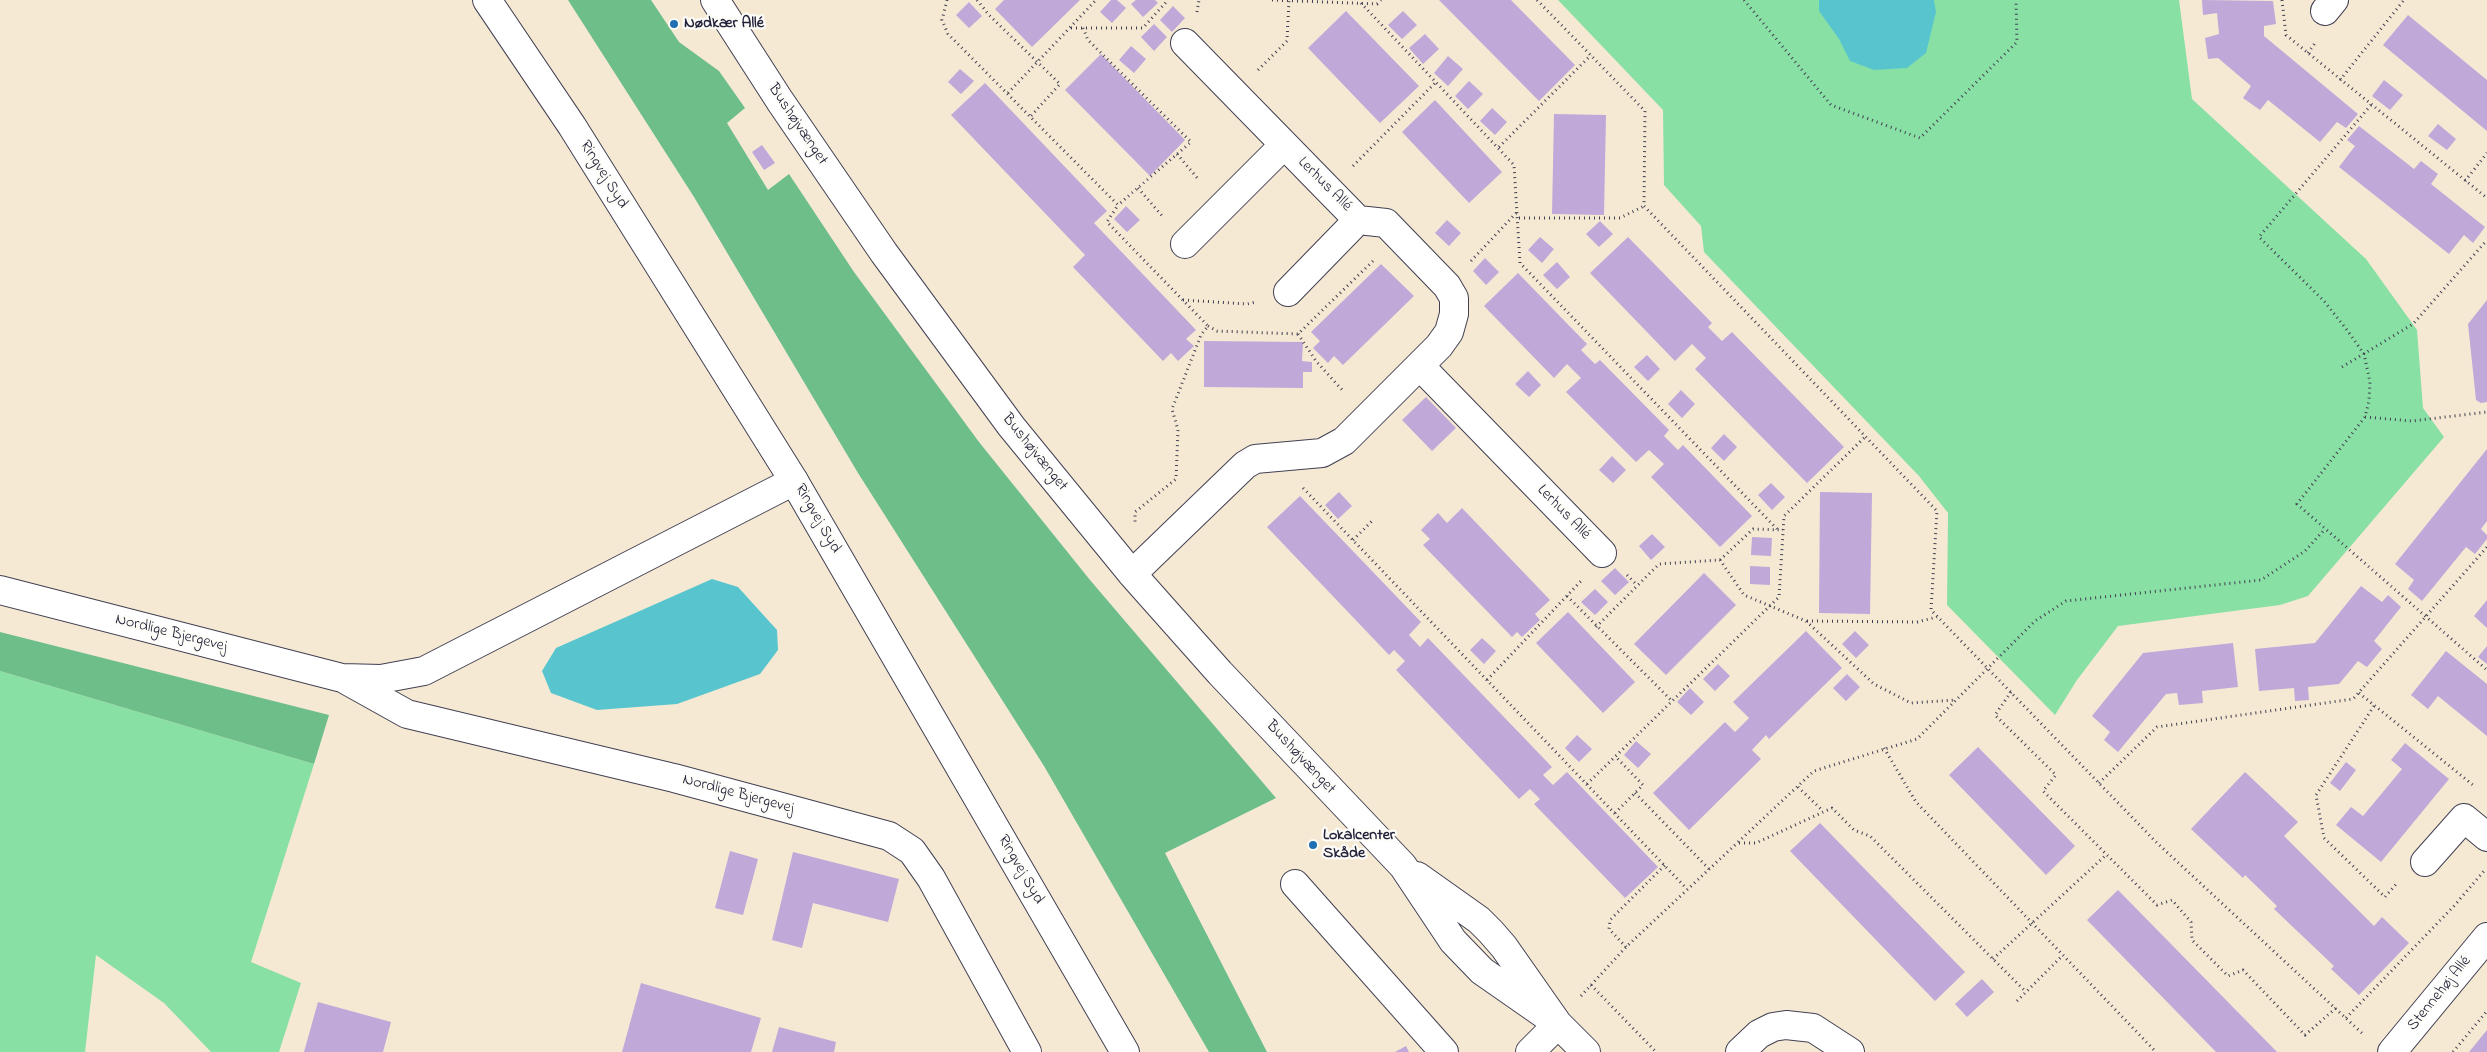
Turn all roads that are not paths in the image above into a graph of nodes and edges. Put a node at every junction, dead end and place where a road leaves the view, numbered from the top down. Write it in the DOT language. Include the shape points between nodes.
graph roads {
  1 [pos="486,0"];
  2 [pos="714,0"];
  3 [pos="1185,43"];
  4 [pos="1284,145"];
  5 [pos="1358,220"];
  6 [pos="1185,244"];
  7 [pos="1288,292"];
  8 [pos="1420,366"];
  9 [pos="794,481"];
  10 [pos="1602,553"];
  11 [pos="1132,574"];
  12 [pos="0,590"];
  13 [pos="342,678"];
  14 [pos="2487,837"];
  15 [pos="2425,862"];
  16 [pos="1295,884"];
  17 [pos="2487,937"];
  18 [pos="1558,1024"];
  19 [pos="1027,1052"];
  20 [pos="1126,1052"];
  21 [pos="1444,1052"];
  22 [pos="1530,1052"];
  23 [pos="1586,1052"];
  24 [pos="1740,1052"];
  25 [pos="1850,1052"];
  26 [pos="2392,1052"];
  1 -- 9 [label="street, Ringvej Syd" via="572,126"];
  2 -- 11 [label="street, Bushøjvænget" via="884,253 1010,426"];
  3 -- 4 [label="street, Lerhus Allé"];
  4 -- 5 [label="street, Lerhus Allé"];
  4 -- 6 [label="street"];
  5 -- 7 [label="street"];
  5 -- 8 [label="street, Lerhus Allé" via="1386,223 1447,286 1454,298 1449,332"];
  8 -- 10 [label="street, Lerhus Allé"];
  8 -- 11 [label="street, Lerhus Allé" via="1333,449 1307,456 1255,459 1245,466"];
  9 -- 13 [label="street, Nordlige Bjergevej" via="424,671 381,679"];
  9 -- 20 [label="street, Ringvej Syd"];
  11 -- 18 [label="street, Bushøjvænget" via="1220,673 1403,866 1453,942 1482,971"];
  12 -- 13 [label="street, Nordlige Bjergevej"];
  13 -- 19 [label="street, Nordlige Bjergevej" via="407,714 674,778 889,836 912,851 930,878"];
  14 -- 15 [label="street" via="2464,818"];
  16 -- 21 [label="street"];
  17 -- 26 [label="street, Stennehøj Allé"];
  18 -- 22 [label="street"];
  18 -- 23 [label="street, Bushøjvænget"];
  24 -- 25 [label="street" via="1759,1034 1786,1025 1813,1028"];
}
